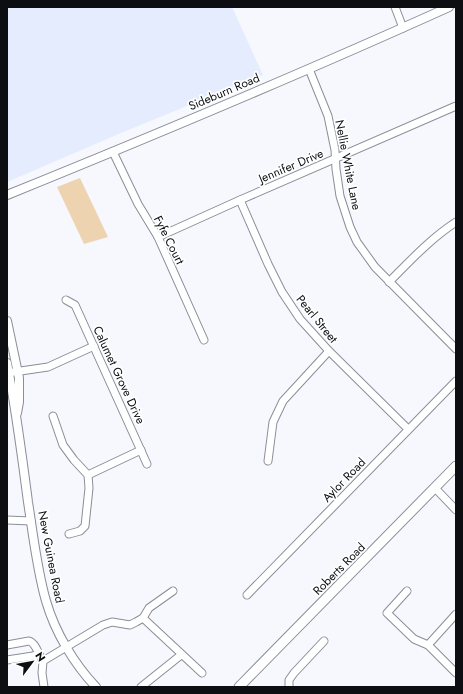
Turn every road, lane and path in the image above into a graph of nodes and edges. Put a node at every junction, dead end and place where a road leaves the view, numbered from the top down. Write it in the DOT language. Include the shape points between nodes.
graph roads {
  1 [pos="395,7"];
  2 [pos="449,7"];
  3 [pos="403,28"];
  4 [pos="309,69"];
  5 [pos="456,106"];
  6 [pos="113,152"];
  7 [pos="336,159"];
  8 [pos="7,195"];
  9 [pos="240,200"];
  10 [pos="456,222"];
  11 [pos="158,237"];
  12 [pos="389,282"];
  13 [pos="66,300"];
  14 [pos="7,322"];
  15 [pos="204,340"];
  16 [pos="94,346"];
  17 [pos="456,348"];
  18 [pos="329,351"];
  19 [pos="7,363"];
  20 [pos="18,371"];
  21 [pos="8,373"];
  22 [pos="456,381"];
  23 [pos="53,416"];
  24 [pos="16,418"];
  25 [pos="408,429"];
  26 [pos="141,450"];
  27 [pos="268,461"];
  28 [pos="147,464"];
  29 [pos="456,466"];
  30 [pos="88,475"];
  31 [pos="435,488"];
  32 [pos="456,510"];
  33 [pos="7,520"];
  34 [pos="31,521"];
  35 [pos="69,534"];
  36 [pos="173,591"];
  37 [pos="407,592"];
  38 [pos="247,595"];
  39 [pos="456,614"];
  40 [pos="143,618"];
  41 [pos="324,642"];
  42 [pos="7,645"];
  43 [pos="428,645"];
  44 [pos="67,648"];
  45 [pos="38,654"];
  46 [pos="181,655"];
  47 [pos="7,660"];
  48 [pos="43,661"];
  49 [pos="202,673"];
  50 [pos="456,673"];
  51 [pos="44,687"];
  52 [pos="96,687"];
  53 [pos="141,687"];
  54 [pos="239,687"];
  55 [pos="290,687"];
  1 -- 3 [label="street"];
  2 -- 3 [label="street, Sideburn Road"];
  3 -- 4 [label="street, Sideburn Road"];
  4 -- 6 [label="street, Sideburn Road"];
  4 -- 7 [label="street, Nellie White Lane" via="328,116"];
  5 -- 7 [label="street, Jennifer Drive"];
  6 -- 8 [label="street, Sideburn Road"];
  6 -- 11 [label="street, Fyfe Court" via="138,204"];
  7 -- 9 [label="street, Jennifer Drive"];
  7 -- 12 [label="street, Nellie White Lane" via="340,196 350,227 367,257"];
  9 -- 11 [label="street, Jennifer Drive"];
  9 -- 18 [label="street, Pearl Street" via="282,292 300,319"];
  10 -- 12 [label="street" via="426,245"];
  11 -- 15 [label="street, Fyfe Court"];
  12 -- 17 [label="street, Nellie White Lane"];
  13 -- 16 [label="street, Calumet Grove Drive" via="75,305"];
  14 -- 20 [label="street, New Guinea Road"];
  16 -- 20 [label="street" via="48,366"];
  16 -- 26 [label="street, Calumet Grove Drive"];
  18 -- 25 [label="street, Pearl Street"];
  18 -- 27 [label="street" via="283,401 273,422"];
  19 -- 21 [label="street, New Guinea Road"];
  20 -- 21 [label="street"];
  20 -- 24 [label="street, New Guinea Road" via="19,402"];
  21 -- 24 [label="street, New Guinea Road"];
  22 -- 25 [label="street, Aylor Road"];
  23 -- 30 [label="street" via="63,445"];
  24 -- 34 [label="street, New Guinea Road"];
  25 -- 38 [label="street, Aylor Road"];
  26 -- 28 [label="street, Calumet Grove Drive"];
  26 -- 30 [label="street"];
  29 -- 31 [label="main road, Roberts Road"];
  30 -- 35 [label="street" via="85,526 80,531"];
  31 -- 32 [label="street"];
  31 -- 54 [label="main road, Roberts Road"];
  33 -- 34 [label="street"];
  34 -- 44 [label="street, New Guinea Road" via="46,602"];
  36 -- 40 [label="street" via="149,608"];
  37 -- 43 [label="street" via="388,613 414,639"];
  39 -- 43 [label="street"];
  40 -- 44 [label="street" via="130,625 112,622 103,625"];
  40 -- 46 [label="street"];
  41 -- 55 [label="street" via="294,673 289,680"];
  42 -- 45 [label="street" via="29,641 35,644"];
  43 -- 50 [label="street"];
  44 -- 48 [label="street"];
  44 -- 52 [label="street, New Guinea Road"];
  45 -- 47 [label="street"];
  45 -- 48 [label="street"];
  46 -- 49 [label="street"];
  46 -- 53 [label="street"];
  48 -- 51 [label="street"];
}
